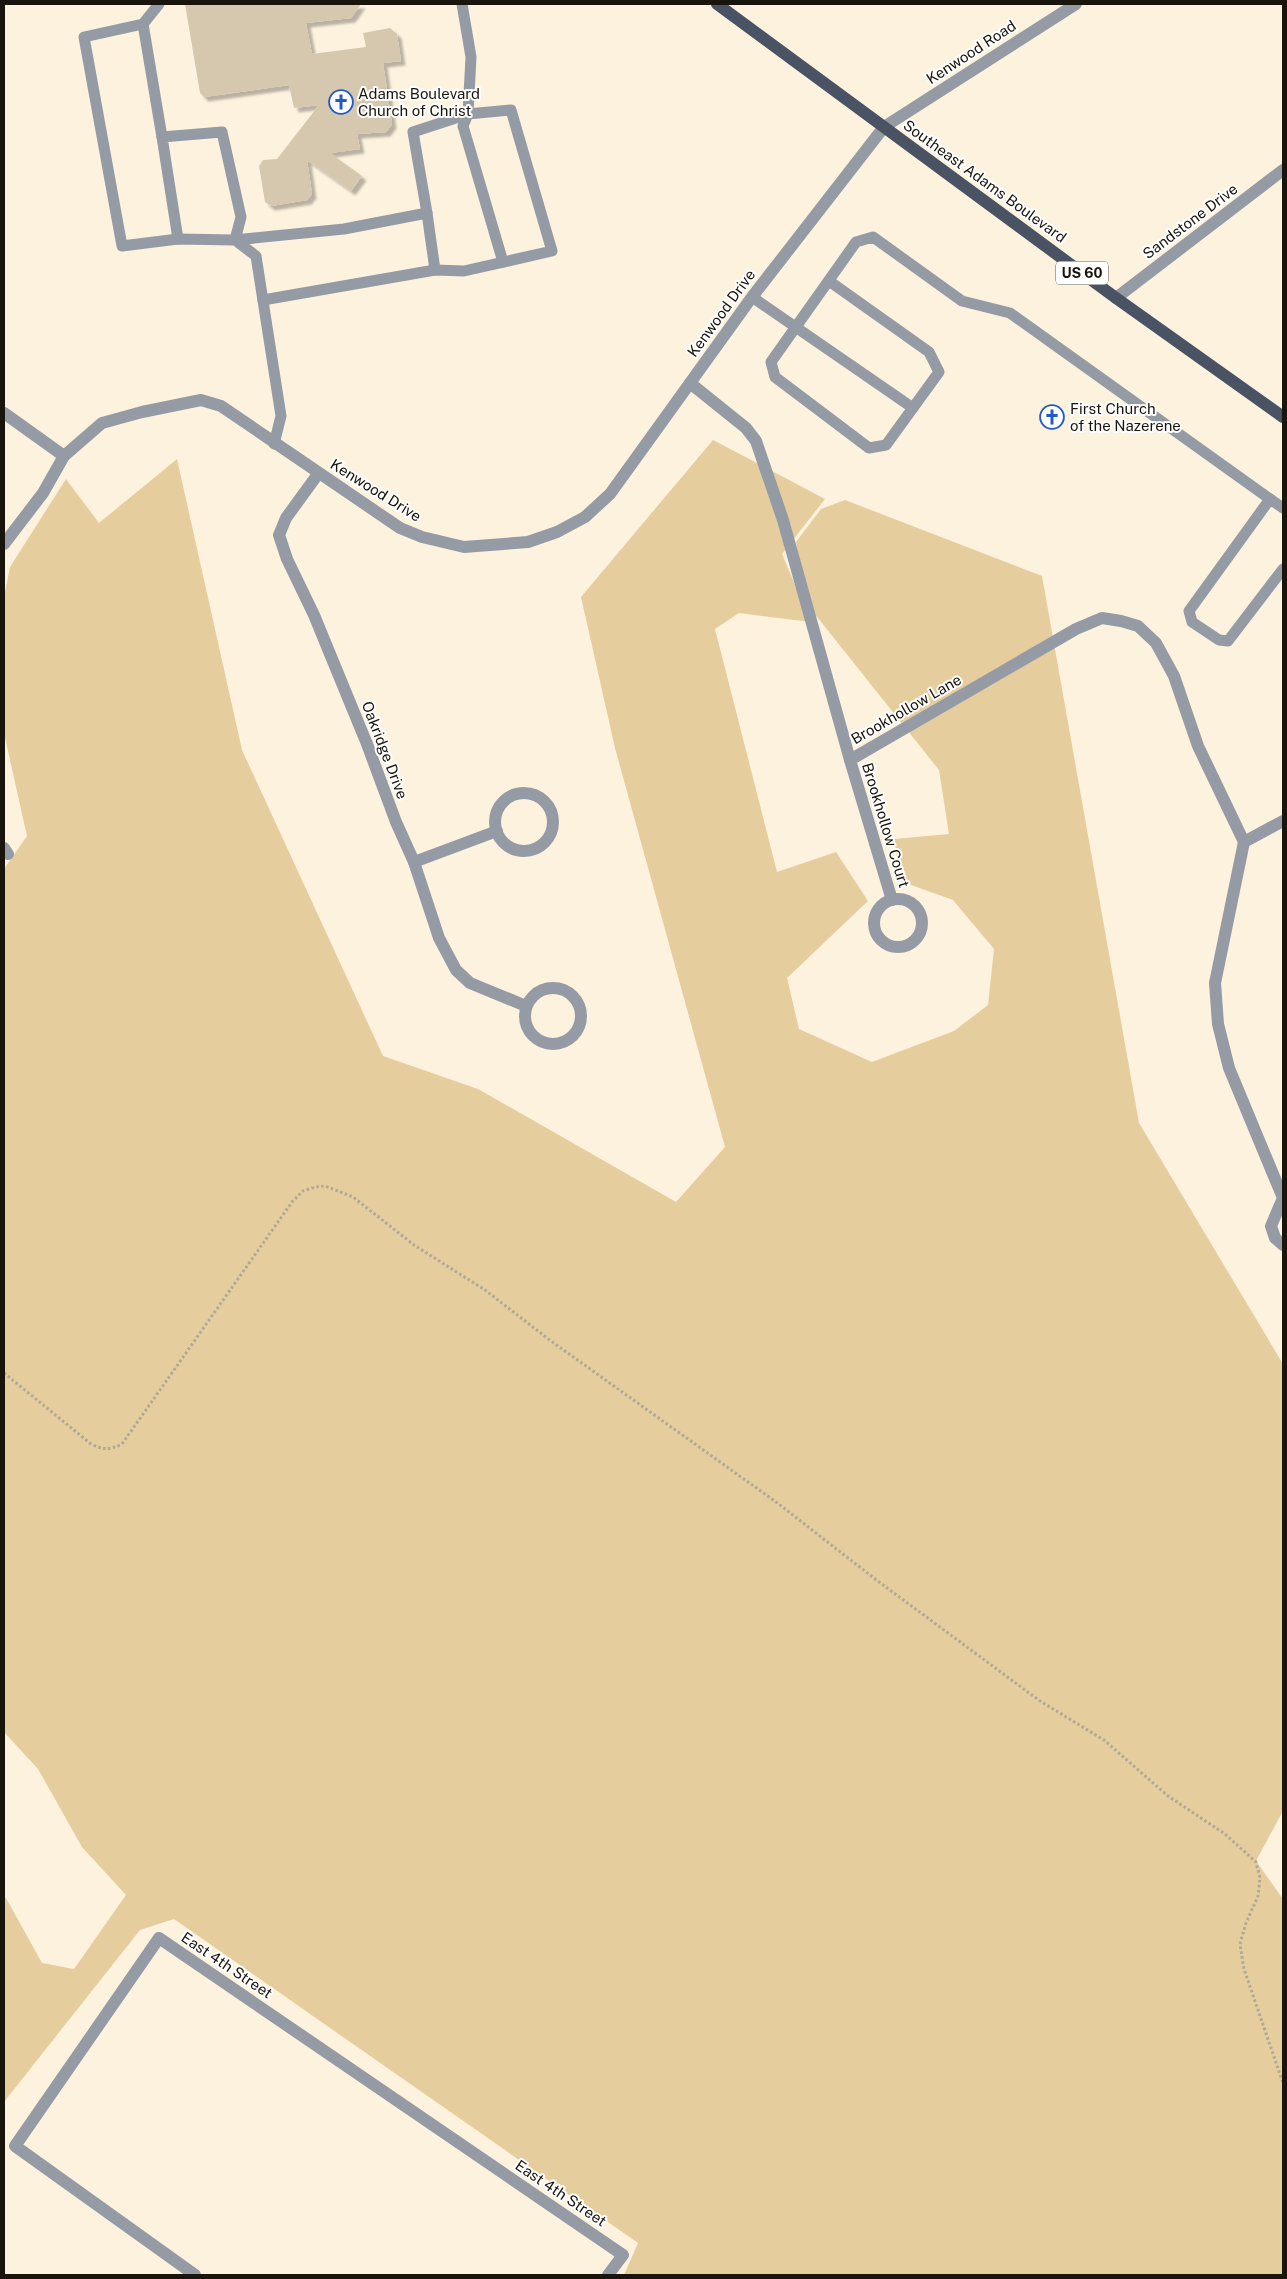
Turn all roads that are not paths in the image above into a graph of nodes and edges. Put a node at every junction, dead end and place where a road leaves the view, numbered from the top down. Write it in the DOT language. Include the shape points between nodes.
graph roads {
  1 [pos="160,4"];
  2 [pos="462,4"];
  3 [pos="717,4"];
  4 [pos="1076,4"];
  5 [pos="143,24"];
  6 [pos="468,114"];
  7 [pos="884,127"];
  8 [pos="162,136"];
  9 [pos="1283,170"];
  10 [pos="427,213"];
  11 [pos="178,239"];
  12 [pos="235,240"];
  13 [pos="503,262"];
  14 [pos="435,270"];
  15 [pos="828,281"];
  16 [pos="752,297"];
  17 [pos="1116,298"];
  18 [pos="263,300"];
  19 [pos="796,327"];
  20 [pos="690,383"];
  21 [pos="913,408"];
  22 [pos="4,414"];
  23 [pos="1283,417"];
  24 [pos="274,444"];
  25 [pos="64,456"];
  26 [pos="318,474"];
  27 [pos="1270,499"];
  28 [pos="1283,508"];
  29 [pos="4,544"];
  30 [pos="1283,569"];
  31 [pos="850,760"];
  32 [pos="1283,821"];
  33 [pos="498,831"];
  34 [pos="1244,842"];
  35 [pos="414,862"];
  36 [pos="892,900"];
  37 [pos="526,1006"];
  38 [pos="1283,1198"];
  39 [pos="1283,1245"];
  40 [pos="195,2275"];
  41 [pos="608,2275"];
  1 -- 5 [label="lane"];
  2 -- 6 [label="lane" via="471,57"];
  3 -- 7 [label="main road, Southeast Adams Boulevard / US 60"];
  4 -- 7 [label="street, Kenwood Road"];
  5 -- 8 [label="lane"];
  5 -- 11 [label="lane" via="84,37 122,246"];
  6 -- 10 [label="lane" via="413,132"];
  6 -- 13 [label="lane" via="463,126"];
  6 -- 13 [label="lane" via="511,110 552,251"];
  7 -- 16 [label="street, Kenwood Drive"];
  7 -- 17 [label="main road, Southeast Adams Boulevard / US 60"];
  8 -- 11 [label="lane"];
  8 -- 12 [label="lane" via="222,132 241,217"];
  9 -- 17 [label="street, Sandstone Drive"];
  10 -- 12 [label="lane" via="344,229"];
  10 -- 14 [label="lane"];
  11 -- 12 [label="lane"];
  12 -- 18 [label="lane" via="256,256"];
  13 -- 14 [label="lane" via="464,271"];
  14 -- 18 [label="lane"];
  15 -- 19 [label="lane"];
  15 -- 21 [label="lane" via="929,352 939,372"];
  15 -- 27 [label="lane" via="856,242 873,237 962,301 1010,313"];
  16 -- 19 [label="lane"];
  16 -- 20 [label="street, Kenwood Drive"];
  17 -- 23 [label="main road, Southeast Adams Boulevard / US 60"];
  18 -- 24 [label="lane" via="281,416"];
  19 -- 21 [label="lane"];
  19 -- 21 [label="lane" via="771,362 774,377 869,448 886,445"];
  20 -- 26 [label="street, Kenwood Drive" via="610,494 585,518 528,542 464,548 422,537 400,528"];
  20 -- 31 [label="street, Brookhollow Lane" via="746,428 756,441 783,520"];
  22 -- 25 [label="street"];
  24 -- 25 [label="street, Kenwood Drive" via="221,406 201,400 102,423"];
  24 -- 26 [label="street, Kenwood Drive"];
  25 -- 29 [label="street, Kenwood Drive" via="43,493"];
  26 -- 35 [label="street, Oakridge Drive" via="286,518 279,535"];
  27 -- 28 [label="lane"];
  27 -- 30 [label="lane" via="1189,612 1192,622 1219,640 1228,641"];
  31 -- 34 [label="street, Brookhollow Lane" via="1076,629 1102,618 1121,621 1138,626 1156,644 1174,676 1198,746"];
  31 -- 36 [label="street, Brookhollow Court"];
  32 -- 34 [label="street"];
  33 -- 33 [label="street" via="495,819 498,810 518,793 536,795 549,808 552,827 542,844 534,849 514,849 506,844"];
  33 -- 35 [label="street"];
  34 -- 38 [label="street" via="1215,982 1218,1024 1229,1068"];
  35 -- 37 [label="street, Oakridge Drive" via="439,938 456,970 470,983"];
  37 -- 37 [label="street" via="528,1029 541,1042 550,1044 568,1040 579,1026 580,1008 576,1000 561,989 542,990"];
  38 -- 39 [label="street" via="1271,1226"];
  40 -- 41 [label="street, East 4th Street" via="15,2146 159,1938 623,2255"];
}
